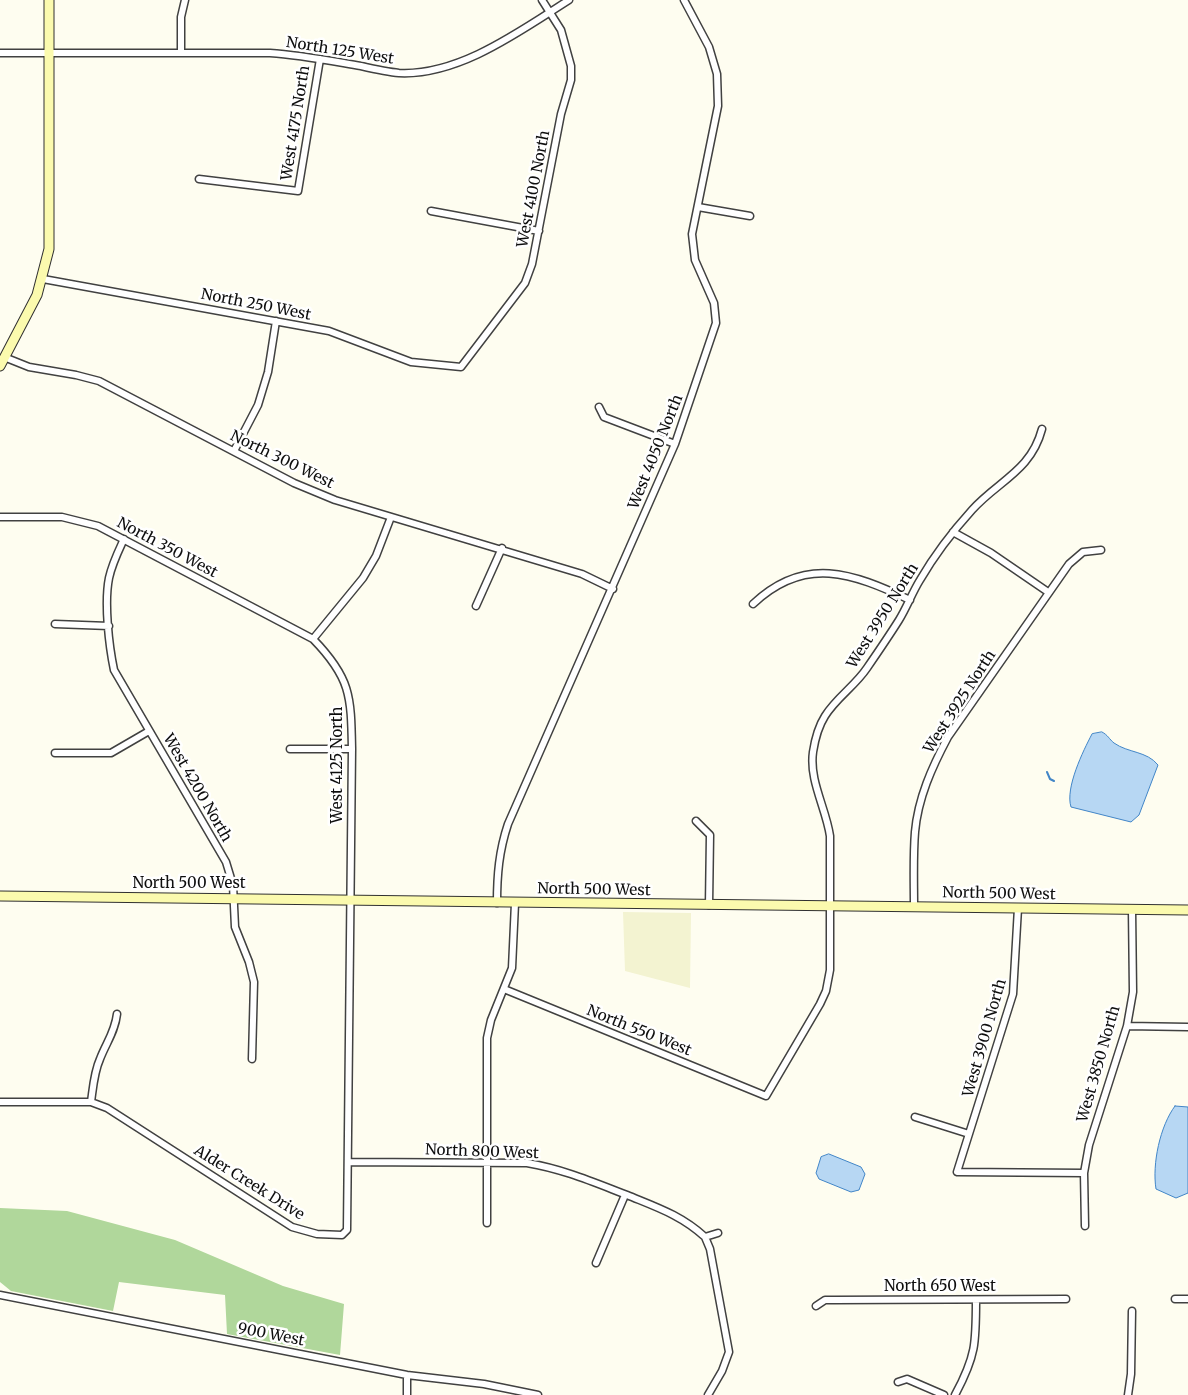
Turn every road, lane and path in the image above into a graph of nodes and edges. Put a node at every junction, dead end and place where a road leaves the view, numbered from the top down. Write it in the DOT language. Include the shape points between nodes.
graph roads {
  1 [pos="49,0"];
  2 [pos="185,0"];
  3 [pos="542,0"];
  4 [pos="569,0"];
  5 [pos="684,0"];
  6 [pos="550,12"];
  7 [pos="0,53"];
  8 [pos="49,53"];
  9 [pos="181,53"];
  10 [pos="320,59"];
  11 [pos="199,179"];
  12 [pos="698,207"];
  13 [pos="431,211"];
  14 [pos="750,216"];
  15 [pos="538,232"];
  16 [pos="43,279"];
  17 [pos="276,320"];
  18 [pos="4,357"];
  19 [pos="0,366"];
  20 [pos="461,367"];
  21 [pos="599,408"];
  22 [pos="1042,429"];
  23 [pos="675,444"];
  24 [pos="234,451"];
  25 [pos="0,517"];
  26 [pos="391,517"];
  27 [pos="953,532"];
  28 [pos="124,539"];
  29 [pos="502,548"];
  30 [pos="1101,550"];
  31 [pos="613,589"];
  32 [pos="1048,592"];
  33 [pos="910,600"];
  34 [pos="753,604"];
  35 [pos="476,606"];
  36 [pos="55,624"];
  37 [pos="109,626"];
  38 [pos="313,639"];
  39 [pos="149,731"];
  40 [pos="352,748"];
  41 [pos="290,749"];
  42 [pos="55,753"];
  43 [pos="696,821"];
  44 [pos="0,896"];
  45 [pos="234,898"];
  46 [pos="350,899"];
  47 [pos="497,903"];
  48 [pos="515,903"];
  49 [pos="709,905"];
  50 [pos="831,906"];
  51 [pos="914,907"];
  52 [pos="1018,908"];
  53 [pos="1132,909"];
  54 [pos="1188,910"];
  55 [pos="504,989"];
  56 [pos="117,1014"];
  57 [pos="1127,1026"];
  58 [pos="1188,1027"];
  59 [pos="252,1059"];
  60 [pos="766,1096"];
  61 [pos="0,1102"];
  62 [pos="91,1102"];
  63 [pos="915,1117"];
  64 [pos="969,1134"];
  65 [pos="348,1162"];
  66 [pos="487,1162"];
  67 [pos="1084,1173"];
  68 [pos="624,1195"];
  69 [pos="487,1223"];
  70 [pos="1085,1226"];
  71 [pos="718,1232"];
  72 [pos="705,1237"];
  73 [pos="596,1263"];
  74 [pos="0,1295"];
  75 [pos="1066,1299"];
  76 [pos="1188,1299"];
  77 [pos="976,1300"];
  78 [pos="1175,1300"];
  79 [pos="816,1306"];
  80 [pos="1132,1311"];
  81 [pos="407,1375"];
  82 [pos="898,1382"];
  83 [pos="407,1395"];
  84 [pos="538,1395"];
  85 [pos="708,1395"];
  86 [pos="944,1395"];
  87 [pos="955,1395"];
  88 [pos="1128,1395"];
  1 -- 8 [label="street"];
  2 -- 9 [label="street" via="181,18"];
  3 -- 6 [label="street, West 4100 North"];
  4 -- 6 [label="street, North 125 West"];
  5 -- 12 [label="street, West 4050 North" via="710,47 718,74 718,106"];
  6 -- 10 [label="street, North 125 West" via="473,57 420,72 398,73"];
  6 -- 15 [label="street, West 4100 North" via="568,47 571,80 561,114"];
  7 -- 8 [label="street, North 125 West"];
  8 -- 9 [label="street, North 125 West"];
  8 -- 16 [label="street" via="50,224"];
  9 -- 10 [label="street, North 125 West" via="270,53"];
  10 -- 11 [label="street, West 4175 North" via="298,191"];
  12 -- 14 [label="street"];
  12 -- 23 [label="street, West 4050 North" via="692,234 695,260 714,303 716,323"];
  13 -- 15 [label="street"];
  15 -- 20 [label="street, West 4100 North" via="525,283"];
  16 -- 17 [label="street, North 250 West"];
  16 -- 18 [label="street"];
  17 -- 20 [label="street, North 250 West" via="329,332 411,362"];
  17 -- 24 [label="street" via="268,372 258,405"];
  18 -- 19 [label="street"];
  18 -- 24 [label="street, North 300 West" via="48,372 76,374 99,381"];
  21 -- 23 [label="street" via="604,417"];
  22 -- 27 [label="street, West 3950 North" via="1028,460 976,505"];
  23 -- 31 [label="street, West 4050 North"];
  24 -- 26 [label="street, North 300 West" via="294,483"];
  25 -- 28 [label="street, North 350 West" via="62,517 98,526"];
  26 -- 29 [label="street, North 300 West"];
  26 -- 38 [label="street" via="376,556 363,578"];
  27 -- 32 [label="street"];
  27 -- 33 [label="street, West 3950 North" via="919,580"];
  28 -- 37 [label="street, West 4200 North" via="109,581"];
  28 -- 38 [label="street, North 350 West"];
  29 -- 31 [label="street, North 300 West" via="582,574"];
  29 -- 35 [label="street"];
  30 -- 32 [label="street, West 3925 North" via="1083,552 1069,564"];
  31 -- 47 [label="street, West 4050 North" via="508,824 497,868"];
  32 -- 51 [label="street, West 3925 North" via="948,737 932,766 915,832"];
  33 -- 34 [label="street" via="852,576 821,574 795,577 770,588"];
  33 -- 50 [label="street, West 3950 North" via="861,677 825,716 816,734 812,769 830,836"];
  36 -- 37 [label="street"];
  37 -- 39 [label="street, West 4200 North" via="114,670"];
  38 -- 40 [label="street, West 4125 North" via="328,654 345,683 351,702"];
  39 -- 42 [label="street" via="111,753"];
  39 -- 45 [label="street, West 4200 North" via="226,862"];
  40 -- 41 [label="street"];
  40 -- 46 [label="street, West 4125 North"];
  43 -- 49 [label="street" via="710,836"];
  44 -- 45 [label="street, North 500 West"];
  45 -- 46 [label="street, North 500 West"];
  45 -- 59 [label="street, West 4200 North" via="236,927 254,982"];
  46 -- 47 [label="street, North 500 West"];
  46 -- 65 [label="street, Alder Creek Drive"];
  47 -- 48 [label="street, North 500 West"];
  48 -- 49 [label="street, North 500 West"];
  48 -- 55 [label="street" via="512,968"];
  49 -- 50 [label="street, North 500 West"];
  50 -- 51 [label="street, North 500 West"];
  50 -- 60 [label="street, West 3950 North" via="830,970 826,991"];
  51 -- 52 [label="street, North 500 West"];
  52 -- 53 [label="street, North 500 West"];
  52 -- 64 [label="street, West 3900 North" via="1014,994"];
  53 -- 54 [label="street, North 500 West"];
  53 -- 57 [label="street, West 3850 North" via="1133,992"];
  55 -- 60 [label="street, North 550 West"];
  55 -- 66 [label="street" via="490,1020 487,1038"];
  56 -- 62 [label="street" via="115,1030 99,1060"];
  57 -- 58 [label="street"];
  57 -- 67 [label="street, West 3850 North" via="1088,1145"];
  61 -- 62 [label="street, Alder Creek Drive"];
  62 -- 65 [label="street, Alder Creek Drive" via="117,1113 279,1220 305,1231 342,1235 347,1230"];
  63 -- 64 [label="street"];
  64 -- 67 [label="street, West 3900 North" via="957,1172"];
  65 -- 66 [label="street, North 800 West"];
  66 -- 68 [label="street, North 800 West" via="527,1163 555,1168"];
  66 -- 69 [label="street"];
  67 -- 70 [label="street, West 3850 North"];
  68 -- 72 [label="street, North 800 West" via="688,1222"];
  68 -- 73 [label="street"];
  71 -- 72 [label="street"];
  72 -- 85 [label="street" via="729,1352"];
  74 -- 81 [label="street, 900 West"];
  75 -- 77 [label="street, North 650 West"];
  76 -- 78 [label="street"];
  77 -- 79 [label="street, North 650 West" via="825,1300"];
  77 -- 87 [label="street" via="976,1341 970,1368"];
  80 -- 88 [label="street"];
  81 -- 83 [label="street"];
  81 -- 84 [label="street, 900 West" via="484,1384"];
  82 -- 86 [label="street" via="907,1378"];
}
